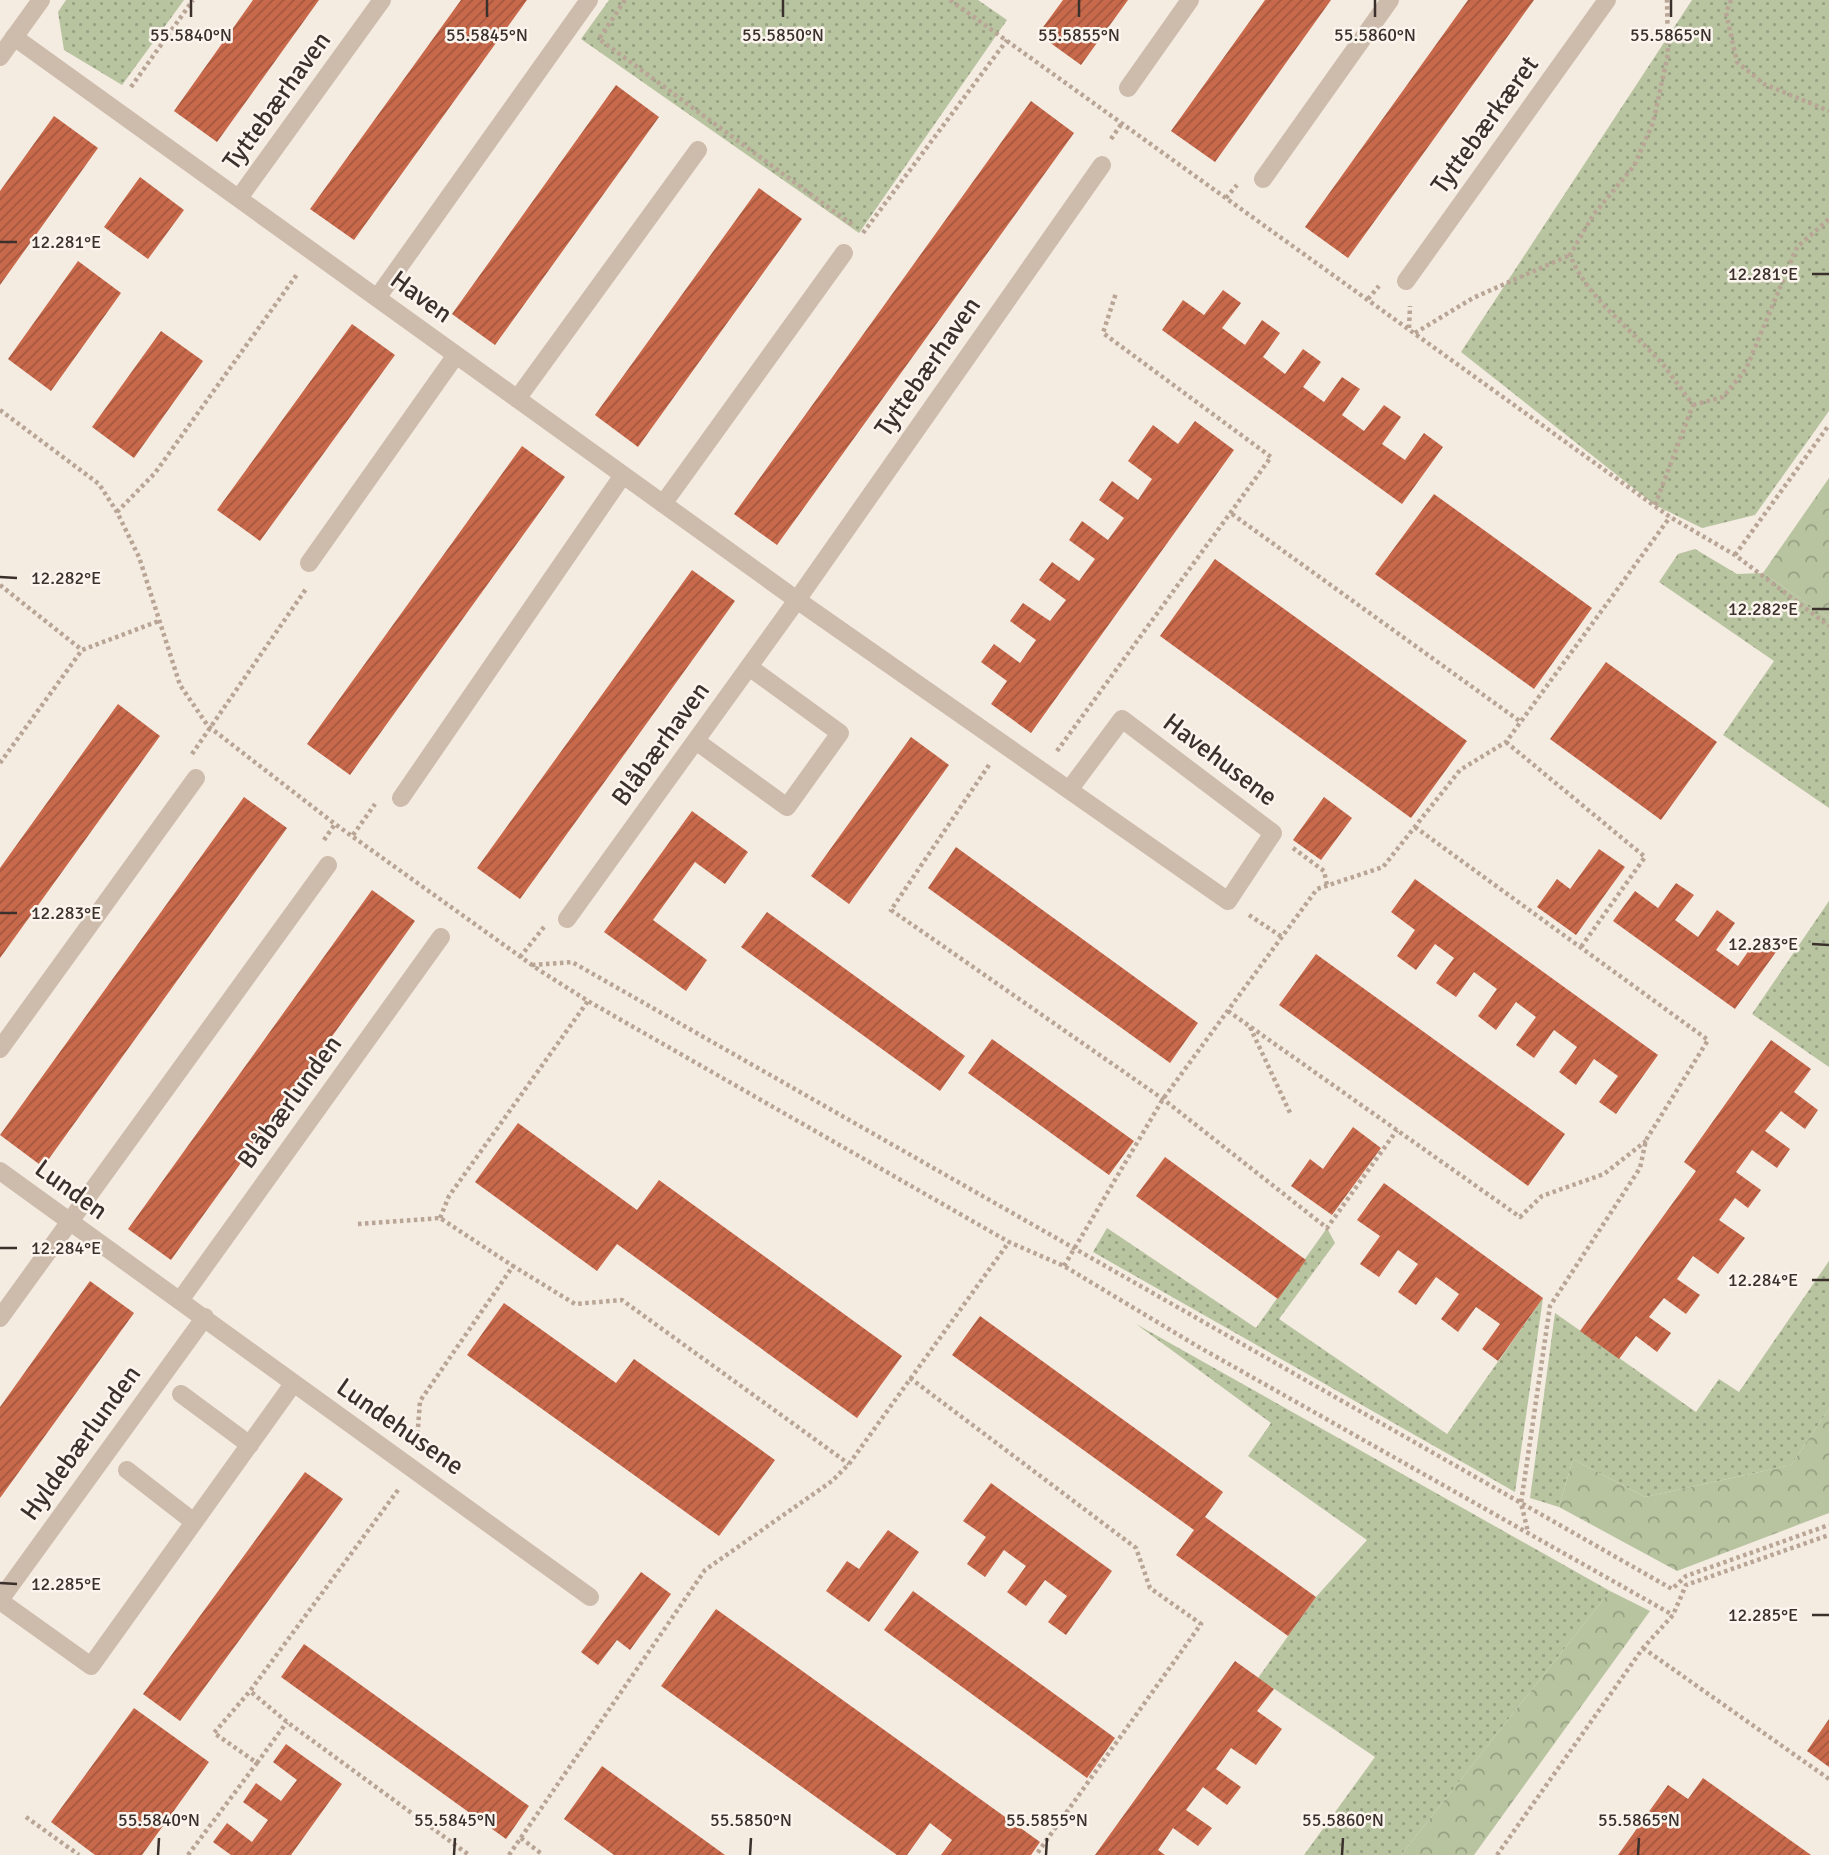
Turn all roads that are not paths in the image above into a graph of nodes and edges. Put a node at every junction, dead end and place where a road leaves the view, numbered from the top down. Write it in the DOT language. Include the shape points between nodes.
graph roads {
  1 [pos="41,0"];
  2 [pos="382,0"];
  3 [pos="589,0"];
  4 [pos="1190,0"];
  5 [pos="1390,0"];
  6 [pos="1607,0"];
  7 [pos="14,37"];
  8 [pos="0,57"];
  9 [pos="1128,88"];
  10 [pos="698,150"];
  11 [pos="1102,165"];
  12 [pos="1263,178"];
  13 [pos="239,198"];
  14 [pos="844,253"];
  15 [pos="1406,281"];
  16 [pos="377,298"];
  17 [pos="456,355"];
  18 [pos="517,399"];
  19 [pos="623,475"];
  20 [pos="663,504"];
  21 [pos="309,563"];
  22 [pos="797,600"];
  23 [pos="749,667"];
  24 [pos="696,741"];
  25 [pos="196,778"];
  26 [pos="1069,790"];
  27 [pos="401,798"];
  28 [pos="328,865"];
  29 [pos="567,919"];
  30 [pos="442,937"];
  31 [pos="0,1049"];
  32 [pos="0,1171"];
  33 [pos="70,1222"];
  34 [pos="181,1299"];
  35 [pos="205,1317"];
  36 [pos="0,1318"];
  37 [pos="293,1384"];
  38 [pos="181,1394"];
  39 [pos="250,1445"];
  40 [pos="127,1470"];
  41 [pos="194,1522"];
  42 [pos="590,1597"];
  43 [pos="0,1600"];
  1 -- 7 [label="street"];
  2 -- 13 [label="street, Tyttebærhaven"];
  3 -- 16 [label="street"];
  4 -- 9 [label="street"];
  5 -- 12 [label="street"];
  6 -- 15 [label="street, Tyttebærkæret"];
  7 -- 8 [label="street"];
  7 -- 13 [label="street, Haven"];
  10 -- 18 [label="street"];
  11 -- 22 [label="street, Tyttebærhaven"];
  13 -- 16 [label="street, Haven"];
  14 -- 20 [label="street"];
  16 -- 17 [label="street, Haven"];
  17 -- 18 [label="street, Haven"];
  17 -- 21 [label="street"];
  18 -- 19 [label="street, Haven"];
  19 -- 20 [label="street, Haven"];
  19 -- 27 [label="street"];
  20 -- 22 [label="street, Haven"];
  22 -- 23 [label="street, Blåbærhaven"];
  22 -- 26 [label="street"];
  23 -- 24 [label="street, Blåbærhaven"];
  23 -- 24 [label="street" via="840,733 786,807"];
  24 -- 29 [label="street, Blåbærhaven"];
  25 -- 31 [label="street"];
  26 -- 26 [label="street, Havehusene" via="1228,901 1273,833 1122,719"];
  28 -- 33 [label="street"];
  30 -- 34 [label="street, Blåbærlunden"];
  32 -- 33 [label="street, Lunden"];
  33 -- 34 [label="street, Lunden"];
  33 -- 36 [label="street"];
  34 -- 35 [label="street, Lundehusene"];
  35 -- 37 [label="street, Lundehusene"];
  35 -- 43 [label="street, Hyldebærlunden"];
  37 -- 39 [label="street"];
  37 -- 42 [label="street, Lundehusene"];
  38 -- 39 [label="street"];
  39 -- 41 [label="street"];
  40 -- 41 [label="street"];
  41 -- 43 [label="street" via="91,1666"];
}
